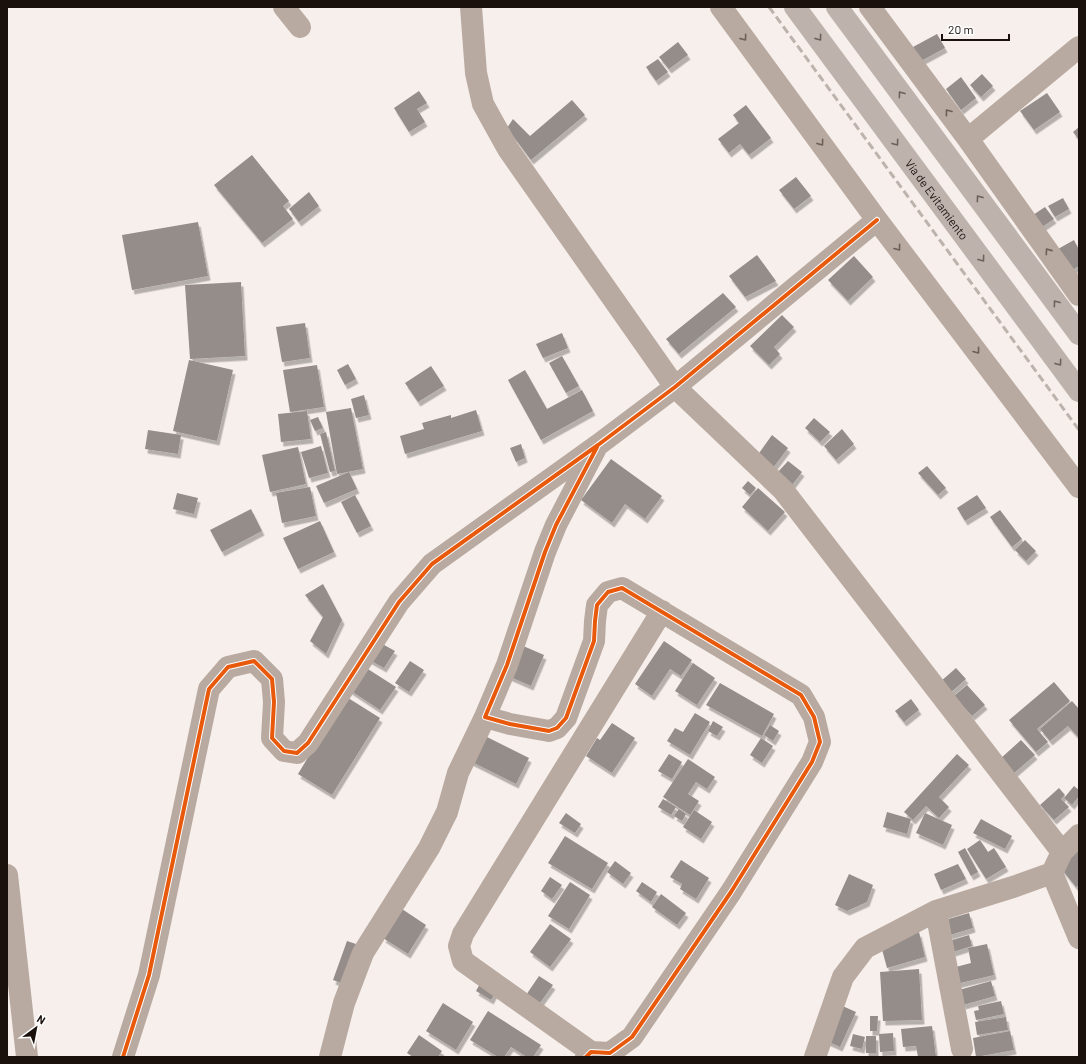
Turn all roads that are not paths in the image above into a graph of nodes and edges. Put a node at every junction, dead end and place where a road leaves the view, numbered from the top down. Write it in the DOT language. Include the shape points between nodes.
graph roads {
  1 [pos="284,7"];
  2 [pos="471,7"];
  3 [pos="721,7"];
  4 [pos="795,7"];
  5 [pos="837,7"];
  6 [pos="870,7"];
  7 [pos="300,27"];
  8 [pos="1079,47"];
  9 [pos="968,139"];
  10 [pos="877,220"];
  11 [pos="1079,295"];
  12 [pos="1079,334"];
  13 [pos="675,387"];
  14 [pos="1079,391"];
  15 [pos="598,446"];
  16 [pos="1079,487"];
  17 [pos="662,611"];
  18 [pos="485,717"];
  19 [pos="1079,835"];
  20 [pos="1062,852"];
  21 [pos="1052,873"];
  22 [pos="7,876"];
  23 [pos="936,911"];
  24 [pos="1079,938"];
  25 [pos="962,1049"];
  26 [pos="590,1055"];
  27 [pos="27,1057"];
  28 [pos="123,1057"];
  29 [pos="330,1057"];
  30 [pos="815,1057"];
  1 -- 7 [label="street"];
  2 -- 13 [label="street" via="476,73 483,104 508,149"];
  3 -- 10 [label="street, one-way"];
  4 -- 14 [label="highway, Vía de Evitamiento, one-way"];
  12 -- 5 [label="highway, one-way"];
  9 -- 6 [label="street, one-way"];
  8 -- 9 [label="street"];
  11 -- 9 [label="street, one-way"];
  10 -- 13 [label="street"];
  10 -- 16 [label="street, one-way"];
  13 -- 15 [label="street"];
  13 -- 20 [label="street" via="783,490"];
  15 -- 18 [label="street" via="556,525 507,665"];
  15 -- 28 [label="street" via="432,564 398,602 308,743 297,753 284,751 272,738 272,678 254,661 228,667 209,689 149,975"];
  17 -- 18 [label="street" via="622,588 608,592 597,605 594,641 566,718 557,728 549,731"];
  17 -- 26 [label="street" via="467,927 459,946 463,961"];
  17 -- 26 [label="street" via="801,695 814,717 820,742 812,762 731,892 632,1037 610,1053"];
  18 -- 29 [label="street" via="458,773 447,812 429,848 363,953 344,1003"];
  19 -- 20 [label="street"];
  20 -- 21 [label="street"];
  21 -- 23 [label="street"];
  21 -- 24 [label="street"];
  22 -- 27 [label="street"];
  23 -- 25 [label="street"];
  23 -- 30 [label="street" via="866,948 843,977"];
}
